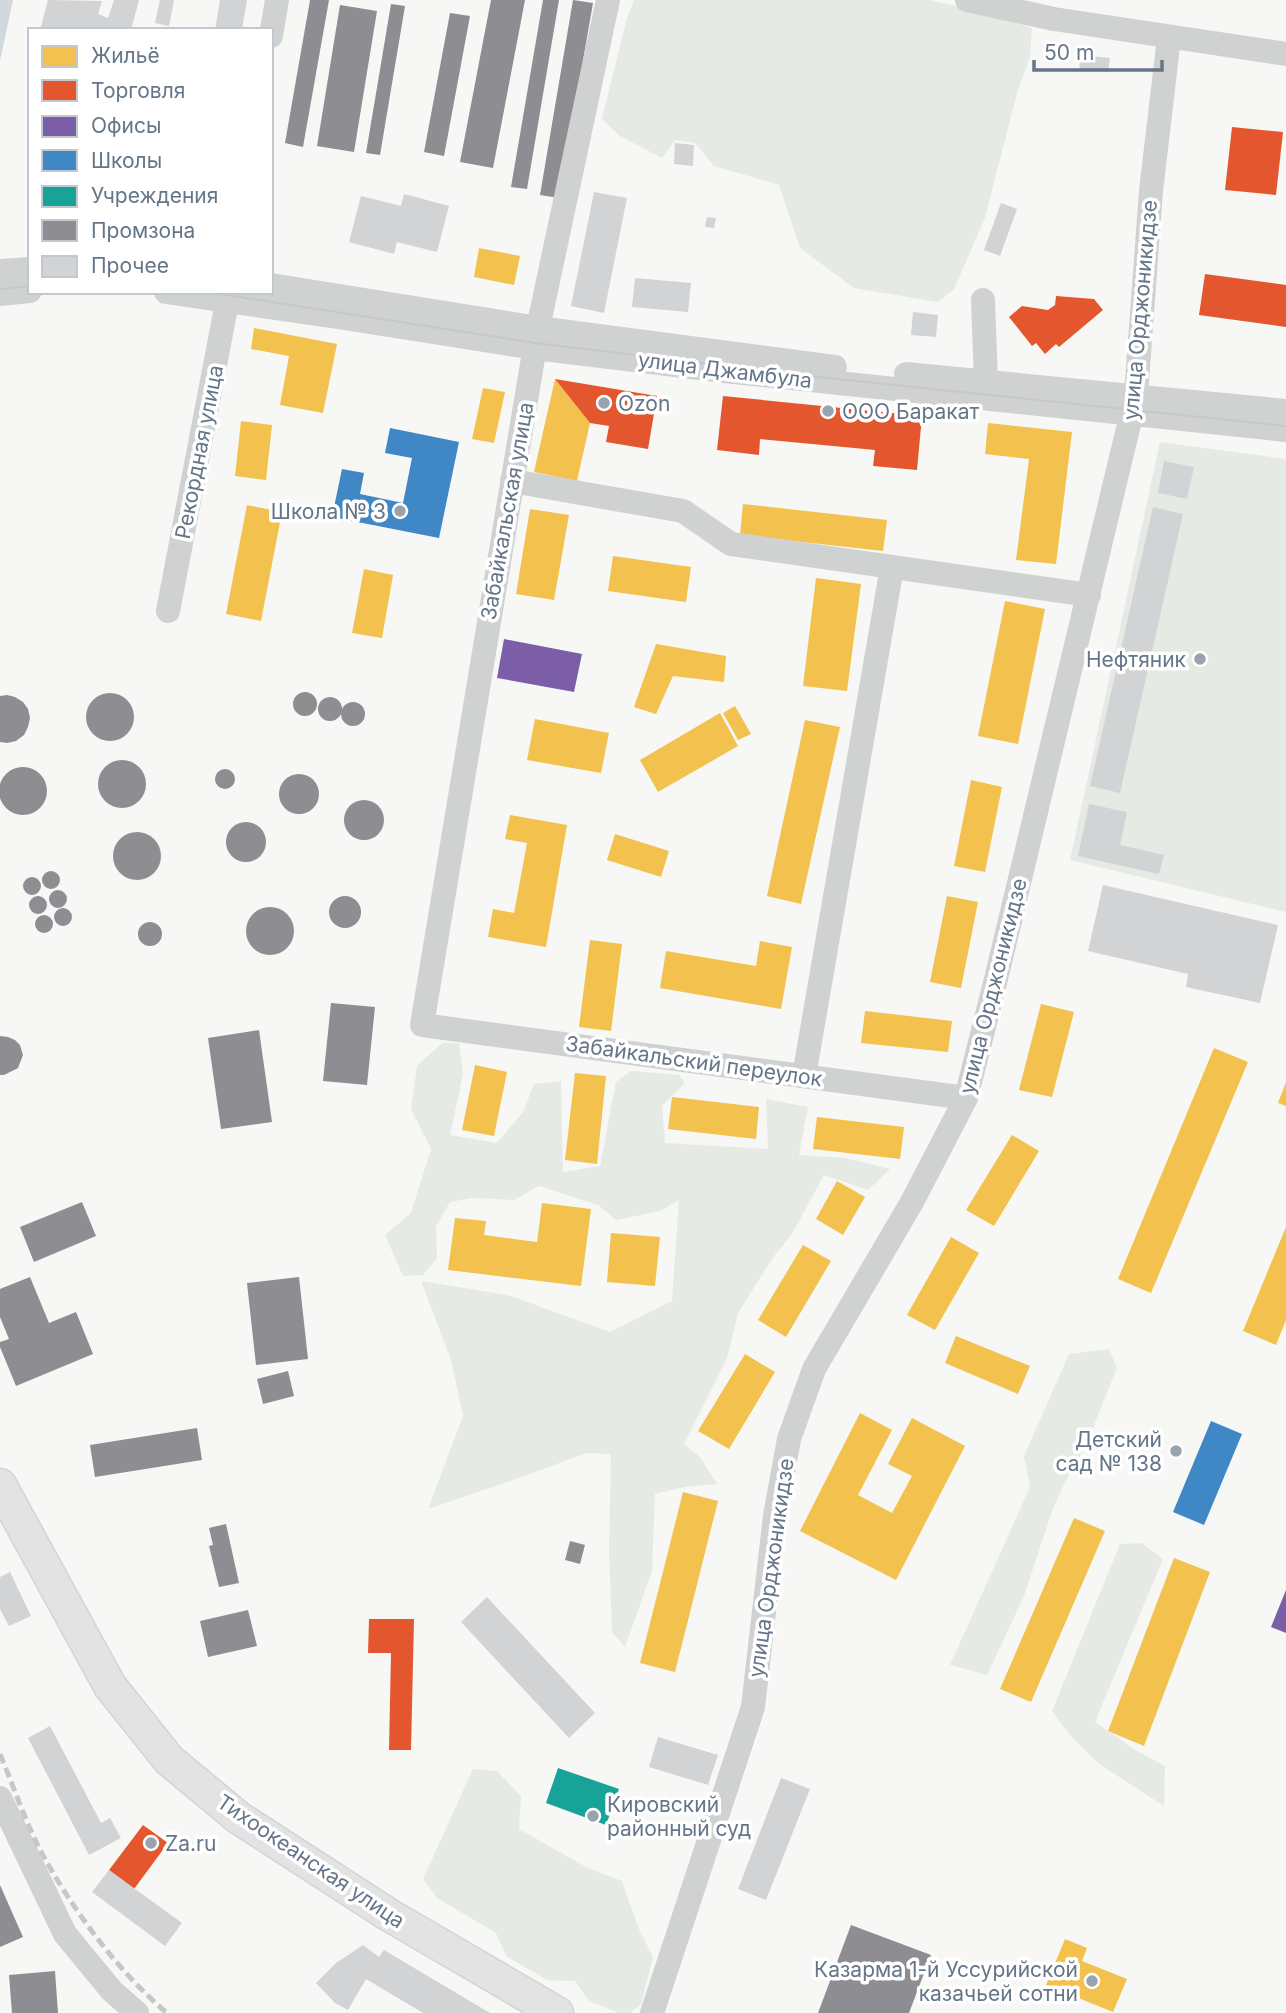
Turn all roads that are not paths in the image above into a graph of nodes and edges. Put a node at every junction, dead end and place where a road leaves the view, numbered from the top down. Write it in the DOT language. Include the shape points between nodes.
graph roads {
  1 [pos="277,0"];
  2 [pos="608,0"];
  3 [pos="967,0"];
  4 [pos="272,28"];
  5 [pos="1169,37"];
  6 [pos="1286,54"];
  7 [pos="28,269"];
  8 [pos="0,271"];
  9 [pos="273,285"];
  10 [pos="28,291"];
  11 [pos="0,294"];
  12 [pos="191,294"];
  13 [pos="228,297"];
  14 [pos="983,300"];
  15 [pos="536,338"];
  16 [pos="986,382"];
  17 [pos="1134,404"];
  18 [pos="1286,411"];
  19 [pos="1286,430"];
  20 [pos="512,481"];
  21 [pos="892,567"];
  22 [pos="1089,595"];
  23 [pos="168,611"];
  24 [pos="422,1025"];
  25 [pos="804,1076"];
  26 [pos="966,1098"];
  27 [pos="0,1485"];
  28 [pos="0,1798"];
  29 [pos="137,2013"];
  30 [pos="557,2013"];
  31 [pos="652,2013"];
  1 -- 4 [label="street"];
  2 -- 15 [label="street, Забайкальская улица"];
  3 -- 5 [label="street"];
  5 -- 6 [label="street"];
  5 -- 17 [label="street, улица Орджоникидзе"];
  7 -- 8 [label="street"];
  9 -- 15 [label="street, улица Джамбула"];
  10 -- 11 [label="street"];
  12 -- 13 [label="street, улица Джамбула"];
  13 -- 15 [label="street, улица Джамбула" via="344,318"];
  13 -- 23 [label="street, Рекордная улица"];
  14 -- 16 [label="street"];
  15 -- 16 [label="street, улица Джамбула"];
  15 -- 17 [label="street, улица Джамбула" via="737,373 1082,409"];
  15 -- 20 [label="street, Забайкальская улица"];
  16 -- 17 [label="street, улица Джамбула"];
  17 -- 18 [label="street, улица Джамбула"];
  17 -- 19 [label="street, улица Джамбула"];
  17 -- 22 [label="street, улица Орджоникидзе"];
  20 -- 21 [label="street" via="683,511 731,544"];
  20 -- 24 [label="street, Забайкальская улица"];
  21 -- 22 [label="street"];
  21 -- 25 [label="street"];
  22 -- 26 [label="street, улица Орджоникидзе"];
  24 -- 25 [label="street, Забайкальский переулок"];
  25 -- 26 [label="street, Забайкальский переулок"];
  26 -- 31 [label="street, улица Орджоникидзе" via="912,1202 814,1368 789,1439 775,1516 753,1707"];
  27 -- 30 [label="main road, Тихоокеанская улица" via="110,1686 169,1760 239,1818 389,1915"];
  28 -- 29 [label="street" via="65,1934 112,1991"];
}
